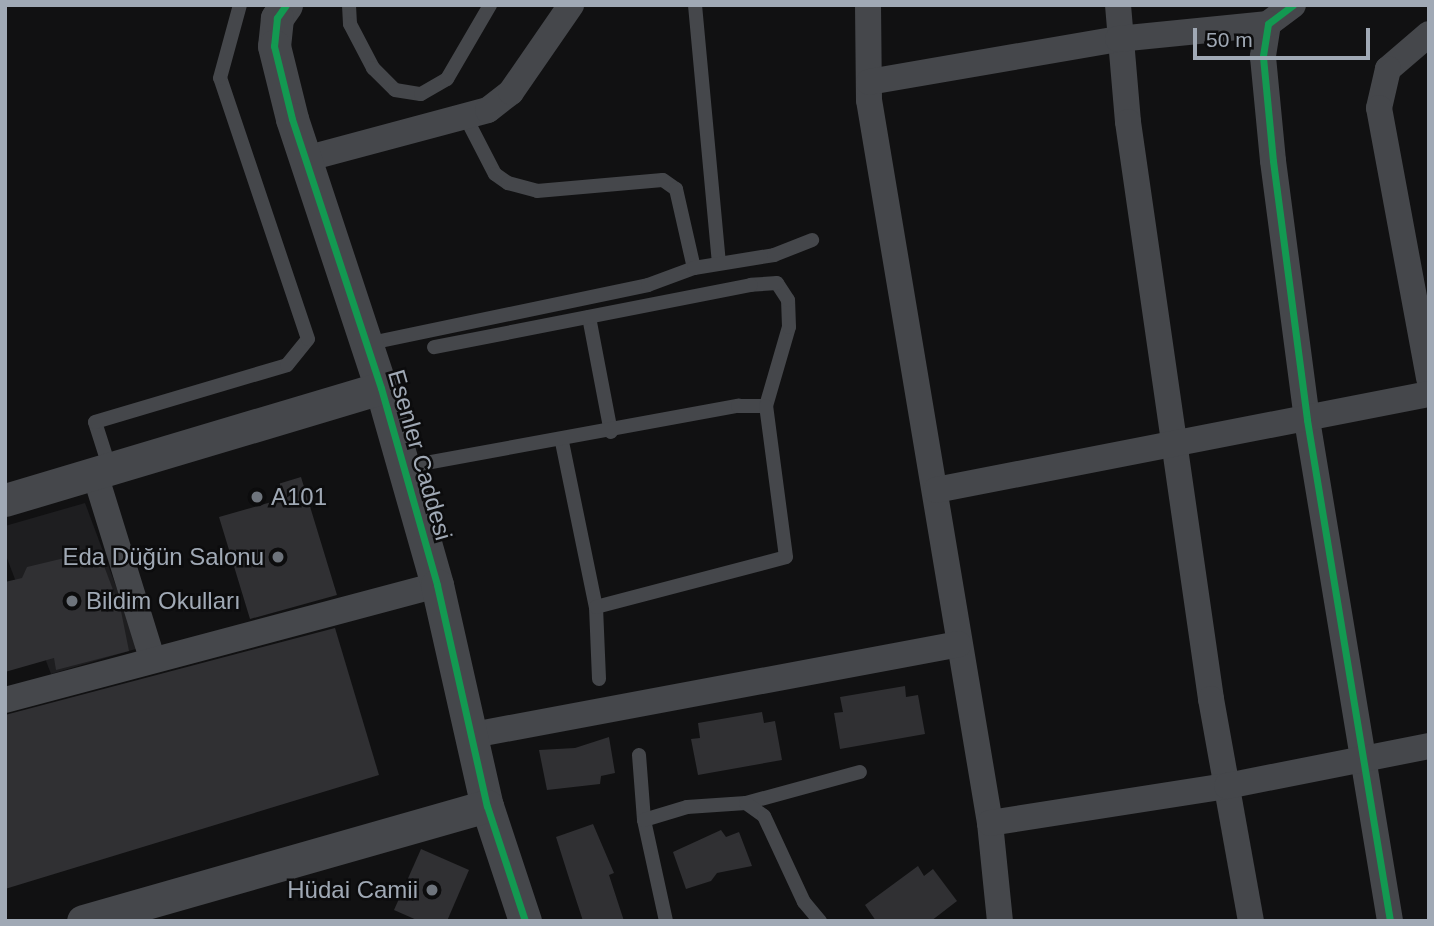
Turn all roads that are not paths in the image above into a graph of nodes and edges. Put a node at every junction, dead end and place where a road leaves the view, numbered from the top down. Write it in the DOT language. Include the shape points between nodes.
graph roads {
  1 [pos="240,5"];
  2 [pos="286,5"];
  3 [pos="490,5"];
  4 [pos="571,5"];
  5 [pos="695,5"];
  6 [pos="868,5"];
  7 [pos="1118,5"];
  8 [pos="1293,5"];
  9 [pos="348,6"];
  10 [pos="1268,24"];
  11 [pos="1429,34"];
  12 [pos="1118,39"];
  13 [pos="869,82"];
  14 [pos="465,116"];
  15 [pos="305,159"];
  16 [pos="812,240"];
  17 [pos="719,263"];
  18 [pos="694,268"];
  19 [pos="589,317"];
  20 [pos="366,344"];
  21 [pos="434,346"];
  22 [pos="1429,379"];
  23 [pos="381,388"];
  24 [pos="1429,394"];
  25 [pos="766,406"];
  26 [pos="1307,420"];
  27 [pos="611,432"];
  28 [pos="562,442"];
  29 [pos="1175,447"];
  30 [pos="404,467"];
  31 [pos="102,472"];
  32 [pos="936,490"];
  33 [pos="5,500"];
  34 [pos="438,585"];
  35 [pos="596,607"];
  36 [pos="959,644"];
  37 [pos="152,658"];
  38 [pos="599,679"];
  39 [pos="5,700"];
  40 [pos="473,735"];
  41 [pos="1429,746"];
  42 [pos="639,755"];
  43 [pos="1364,757"];
  44 [pos="860,772"];
  45 [pos="1227,786"];
  46 [pos="746,803"];
  47 [pos="487,806"];
  48 [pos="644,820"];
  49 [pos="990,823"];
  50 [pos="83,921"];
  51 [pos="525,921"];
  52 [pos="666,921"];
  53 [pos="820,921"];
  54 [pos="1000,921"];
  55 [pos="1251,921"];
  56 [pos="1390,921"];
  1 -- 31 [label="lane" via="220,78 308,340 287,365 95,422"];
  2 -- 15 [label="street, Esenler Caddesi" via="277,18 274,46"];
  3 -- 9 [label="lane" via="447,79 421,94 395,90 373,68 350,23"];
  4 -- 14 [label="street" via="511,92 488,110"];
  5 -- 17 [label="lane"];
  6 -- 13 [label="street"];
  7 -- 12 [label="street"];
  8 -- 10 [label="street"];
  10 -- 12 [label="street"];
  10 -- 26 [label="street" via="1263,57 1269,122"];
  11 -- 22 [label="street" via="1388,69 1379,108"];
  12 -- 13 [label="street"];
  12 -- 29 [label="street"];
  13 -- 32 [label="street"];
  14 -- 15 [label="street"];
  14 -- 18 [label="lane" via="495,174 508,183 537,191 663,180 676,189"];
  15 -- 20 [label="street, Esenler Caddesi"];
  16 -- 17 [label="lane" via="774,255"];
  17 -- 18 [label="lane"];
  18 -- 20 [label="lane" via="648,285"];
  19 -- 21 [label="lane"];
  19 -- 25 [label="lane" via="777,283 788,300 789,327"];
  19 -- 27 [label="lane"];
  20 -- 23 [label="street, Esenler Caddesi"];
  23 -- 30 [label="street, Esenler Caddesi"];
  23 -- 31 [label="street"];
  24 -- 26 [label="street"];
  25 -- 27 [label="lane" via="738,406"];
  25 -- 35 [label="lane" via="786,557"];
  26 -- 29 [label="street"];
  26 -- 43 [label="street"];
  27 -- 28 [label="lane"];
  28 -- 30 [label="lane"];
  28 -- 35 [label="lane"];
  29 -- 32 [label="street"];
  29 -- 45 [label="street"];
  30 -- 34 [label="street, Esenler Caddesi"];
  31 -- 33 [label="street"];
  31 -- 37 [label="street"];
  32 -- 36 [label="street"];
  34 -- 37 [label="street"];
  34 -- 40 [label="street, Esenler Caddesi"];
  35 -- 38 [label="lane"];
  36 -- 40 [label="street"];
  36 -- 49 [label="street"];
  37 -- 39 [label="street"];
  40 -- 47 [label="street, Esenler Caddesi"];
  41 -- 43 [label="street"];
  42 -- 48 [label="lane"];
  43 -- 45 [label="street"];
  43 -- 56 [label="street"];
  44 -- 46 [label="lane"];
  45 -- 49 [label="street"];
  45 -- 55 [label="street"];
  46 -- 48 [label="lane" via="687,807"];
  46 -- 53 [label="lane" via="764,816 804,902"];
  47 -- 50 [label="street"];
  47 -- 51 [label="street, Esenler Caddesi"];
  48 -- 52 [label="lane"];
  49 -- 54 [label="street"];
}
